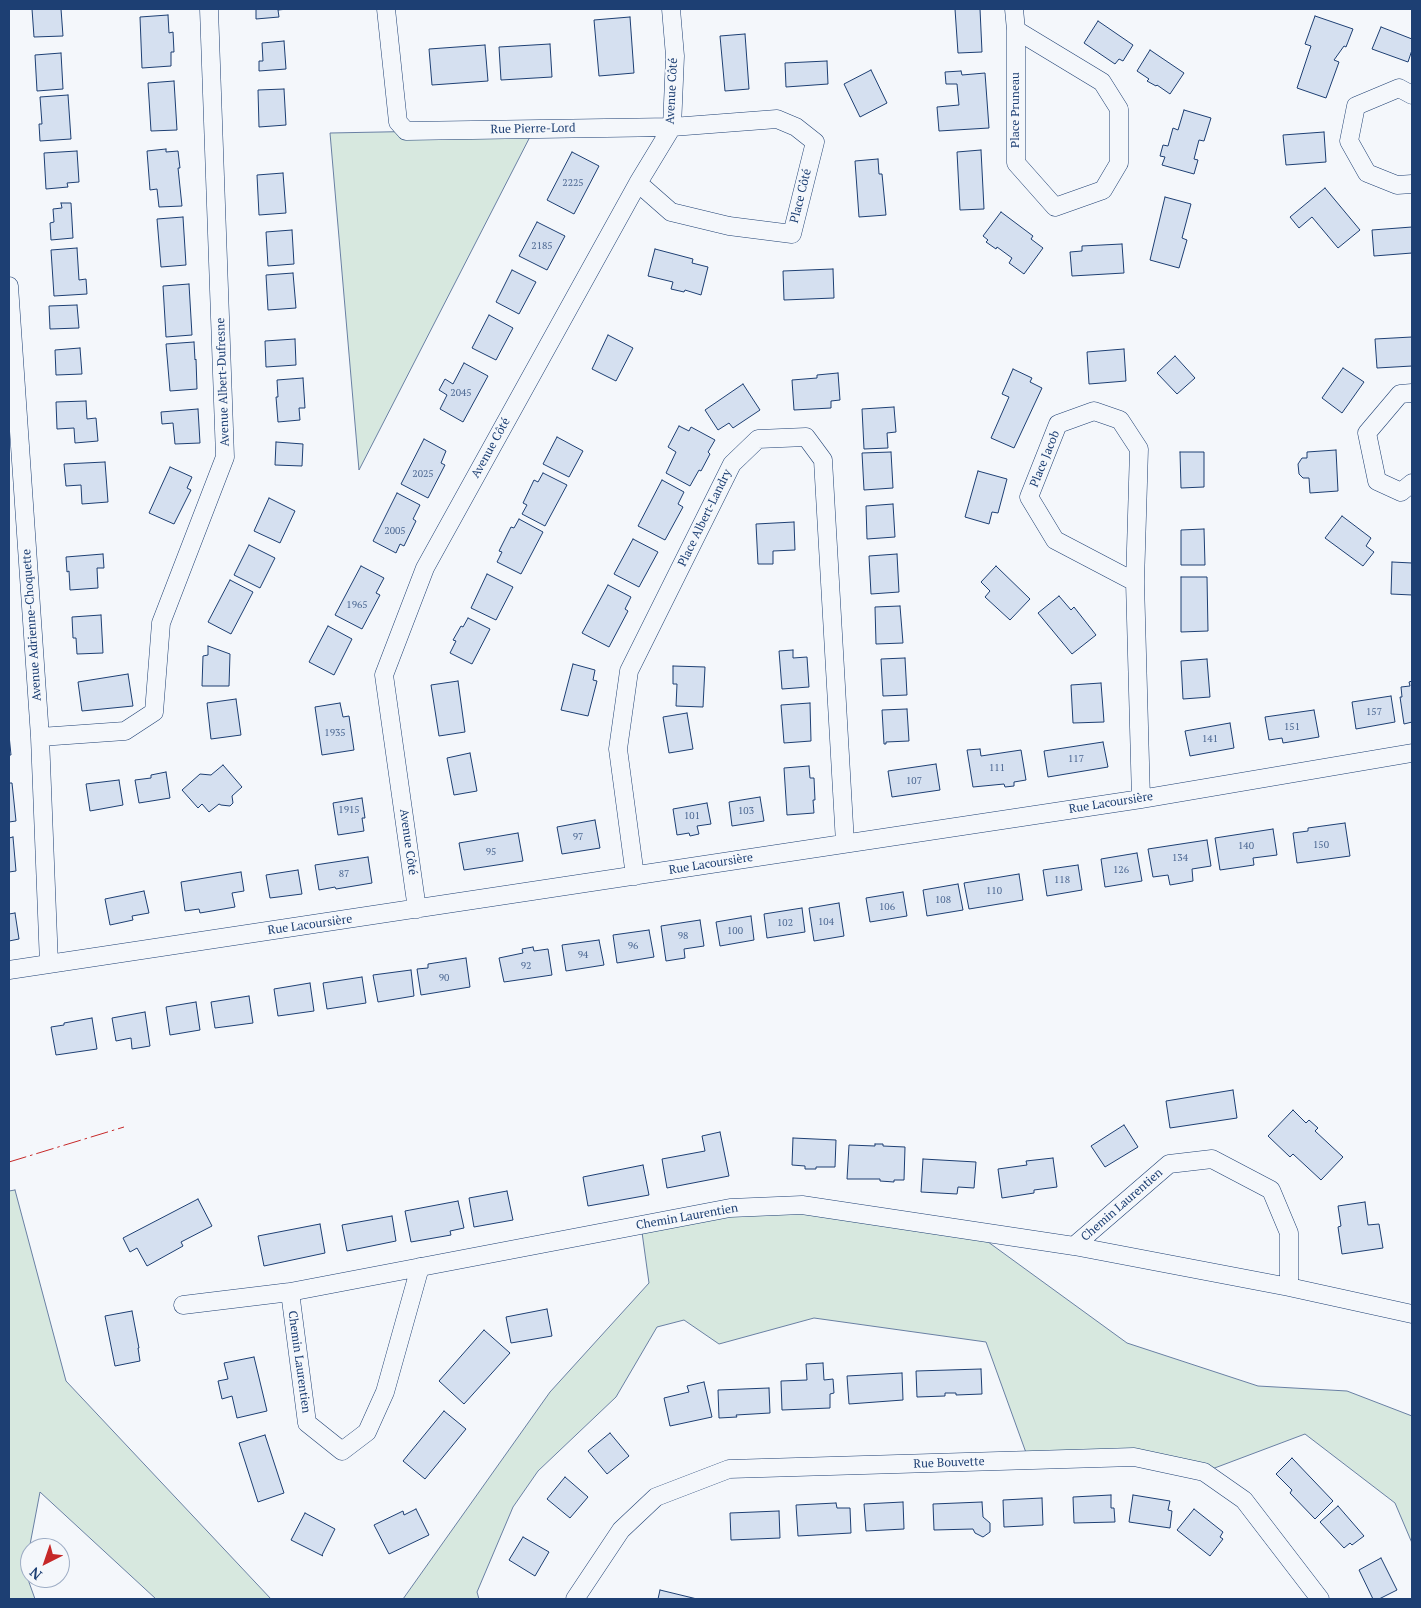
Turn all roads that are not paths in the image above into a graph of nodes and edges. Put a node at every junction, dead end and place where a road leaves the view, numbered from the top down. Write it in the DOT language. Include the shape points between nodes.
graph roads {
  1 [pos="209,9"];
  2 [pos="386,9"];
  3 [pos="671,9"];
  4 [pos="1014,9"];
  5 [pos="1016,30"];
  6 [pos="1412,95"];
  7 [pos="672,127"];
  8 [pos="638,183"];
  9 [pos="1412,184"];
  10 [pos="9,286"];
  11 [pos="1412,394"];
  12 [pos="1412,483"];
  13 [pos="1134,582"];
  14 [pos="40,737"];
  15 [pos="1412,753"];
  16 [pos="1141,799"];
  17 [pos="844,843"];
  18 [pos="635,876"];
  19 [pos="417,909"];
  20 [pos="49,964"];
  21 [pos="9,970"];
  22 [pos="1074,1246"];
  23 [pos="420,1267"];
  24 [pos="1289,1287"];
  25 [pos="290,1292"];
  26 [pos="183,1304"];
  27 [pos="1412,1314"];
  28 [pos="575,1599"];
  29 [pos="1320,1599"];
  1 -- 14 [label="street, Avenue Albert-Dufresne" via="226,457 161,622 154,712 125,731"];
  2 -- 7 [label="street, Rue Pierre-Lord" via="398,122 406,131"];
  3 -- 7 [label="street, Avenue Côté" via="675,56"];
  4 -- 5 [label="street, Place Pruneau"];
  5 -- 5 [label="street, Place Pruneau" via="1016,163 1055,207 1102,190 1119,163 1119,109 1102,82"];
  6 -- 9 [label="street" via="1399,88 1356,106 1349,142 1367,173 1397,185"];
  7 -- 8 [label="street, Avenue Côté"];
  7 -- 8 [label="street, Place Côté" via="777,119 796,127 815,142 792,234 729,226 671,212"];
  8 -- 19 [label="street, Avenue Côté" via="425,568 384,675"];
  10 -- 14 [label="street, Avenue Adrienne-Choquette"];
  11 -- 12 [label="street" via="1400,394 1367,433 1377,481 1402,492"];
  13 -- 13 [label="street, Place Jacob" via="1139,449 1120,420 1094,411 1058,424 1030,497 1055,540"];
  13 -- 16 [label="street, Place Jacob"];
  14 -- 20 [label="street, Avenue Adrienne-Choquette"];
  15 -- 16 [label="street, Rue Lacoursière"];
  16 -- 17 [label="street, Rue Lacoursière"];
  17 -- 18 [label="street, Rue Lacoursière"];
  17 -- 18 [label="street, Place Albert-Landry" via="823,460 806,437 758,439 732,464 629,671 618,749"];
  18 -- 19 [label="street, Rue Lacoursière"];
  19 -- 20 [label="street, Rue Lacoursière"];
  20 -- 21 [label="street, Rue Lacoursière"];
  22 -- 23 [label="street, Chemin Laurentien" via="802,1205 730,1208"];
  22 -- 24 [label="street, Chemin Laurentien"];
  22 -- 24 [label="street, Chemin Laurentien" via="1169,1164 1212,1159 1271,1190 1289,1233"];
  23 -- 25 [label="street, Chemin Laurentien"];
  23 -- 25 [label="street, Chemin Laurentien" via="386,1392 367,1432 342,1451 307,1423"];
  24 -- 27 [label="street, Chemin Laurentien"];
  25 -- 26 [label="street, Chemin Laurentien"];
  28 -- 29 [label="street, Rue Bouvette" via="621,1530 656,1498 729,1469 1134,1458 1204,1472 1244,1500"];
}
